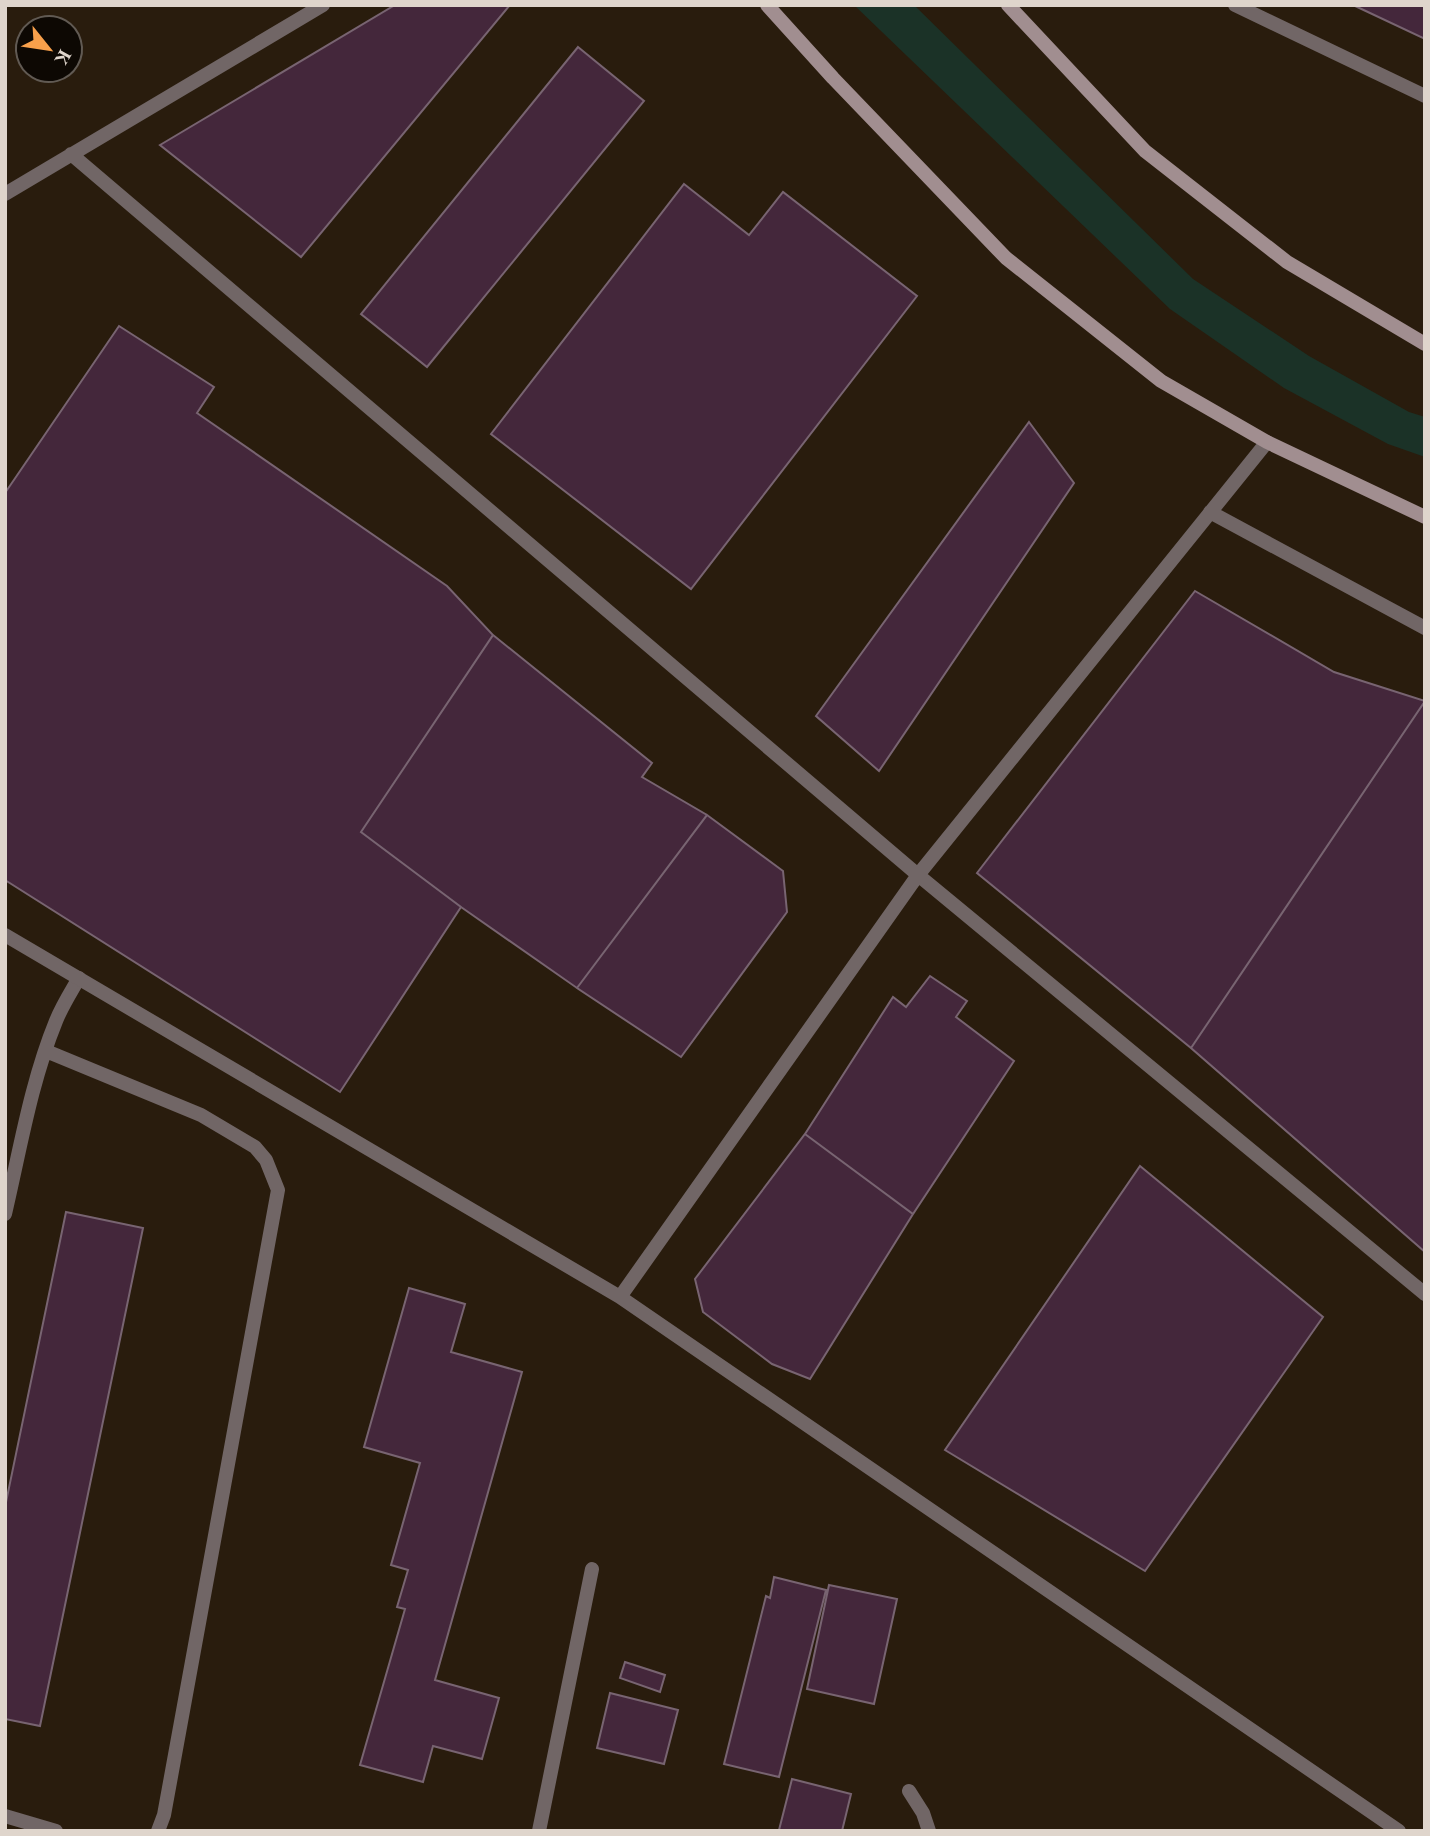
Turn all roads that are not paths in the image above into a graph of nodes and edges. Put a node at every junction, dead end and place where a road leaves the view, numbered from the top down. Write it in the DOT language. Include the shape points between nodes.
graph roads {
  1 [pos="323,5"];
  2 [pos="767,5"];
  3 [pos="1008,5"];
  4 [pos="1235,5"];
  5 [pos="1425,96"];
  6 [pos="71,155"];
  7 [pos="5,194"];
  8 [pos="1425,344"];
  9 [pos="1267,442"];
  10 [pos="1210,512"];
  11 [pos="1425,517"];
  12 [pos="1425,628"];
  13 [pos="918,874"];
  14 [pos="5,935"];
  15 [pos="79,978"];
  16 [pos="46,1051"];
  17 [pos="5,1214"];
  18 [pos="1425,1294"];
  19 [pos="620,1297"];
  20 [pos="592,1569"];
  21 [pos="909,1791"];
  22 [pos="5,1816"];
  23 [pos="56,1831"];
  24 [pos="158,1831"];
  25 [pos="539,1831"];
  26 [pos="929,1831"];
  27 [pos="1399,1831"];
  1 -- 6 [label="street"];
  2 -- 9 [label="street" via="1006,258 1161,381"];
  3 -- 8 [label="street" via="1145,151 1287,262"];
  4 -- 5 [label="street"];
  6 -- 7 [label="street"];
  6 -- 13 [label="street"];
  9 -- 10 [label="street"];
  9 -- 11 [label="street"];
  10 -- 12 [label="street"];
  10 -- 13 [label="street"];
  13 -- 18 [label="street"];
  13 -- 19 [label="street"];
  14 -- 15 [label="street"];
  15 -- 16 [label="street" via="56,1020"];
  15 -- 19 [label="street"];
  16 -- 17 [label="street"];
  16 -- 24 [label="street" via="212,1121 255,1147 270,1167 278,1190"];
  19 -- 27 [label="street"];
  20 -- 25 [label="street"];
  21 -- 26 [label="street"];
  22 -- 23 [label="street"];
}
